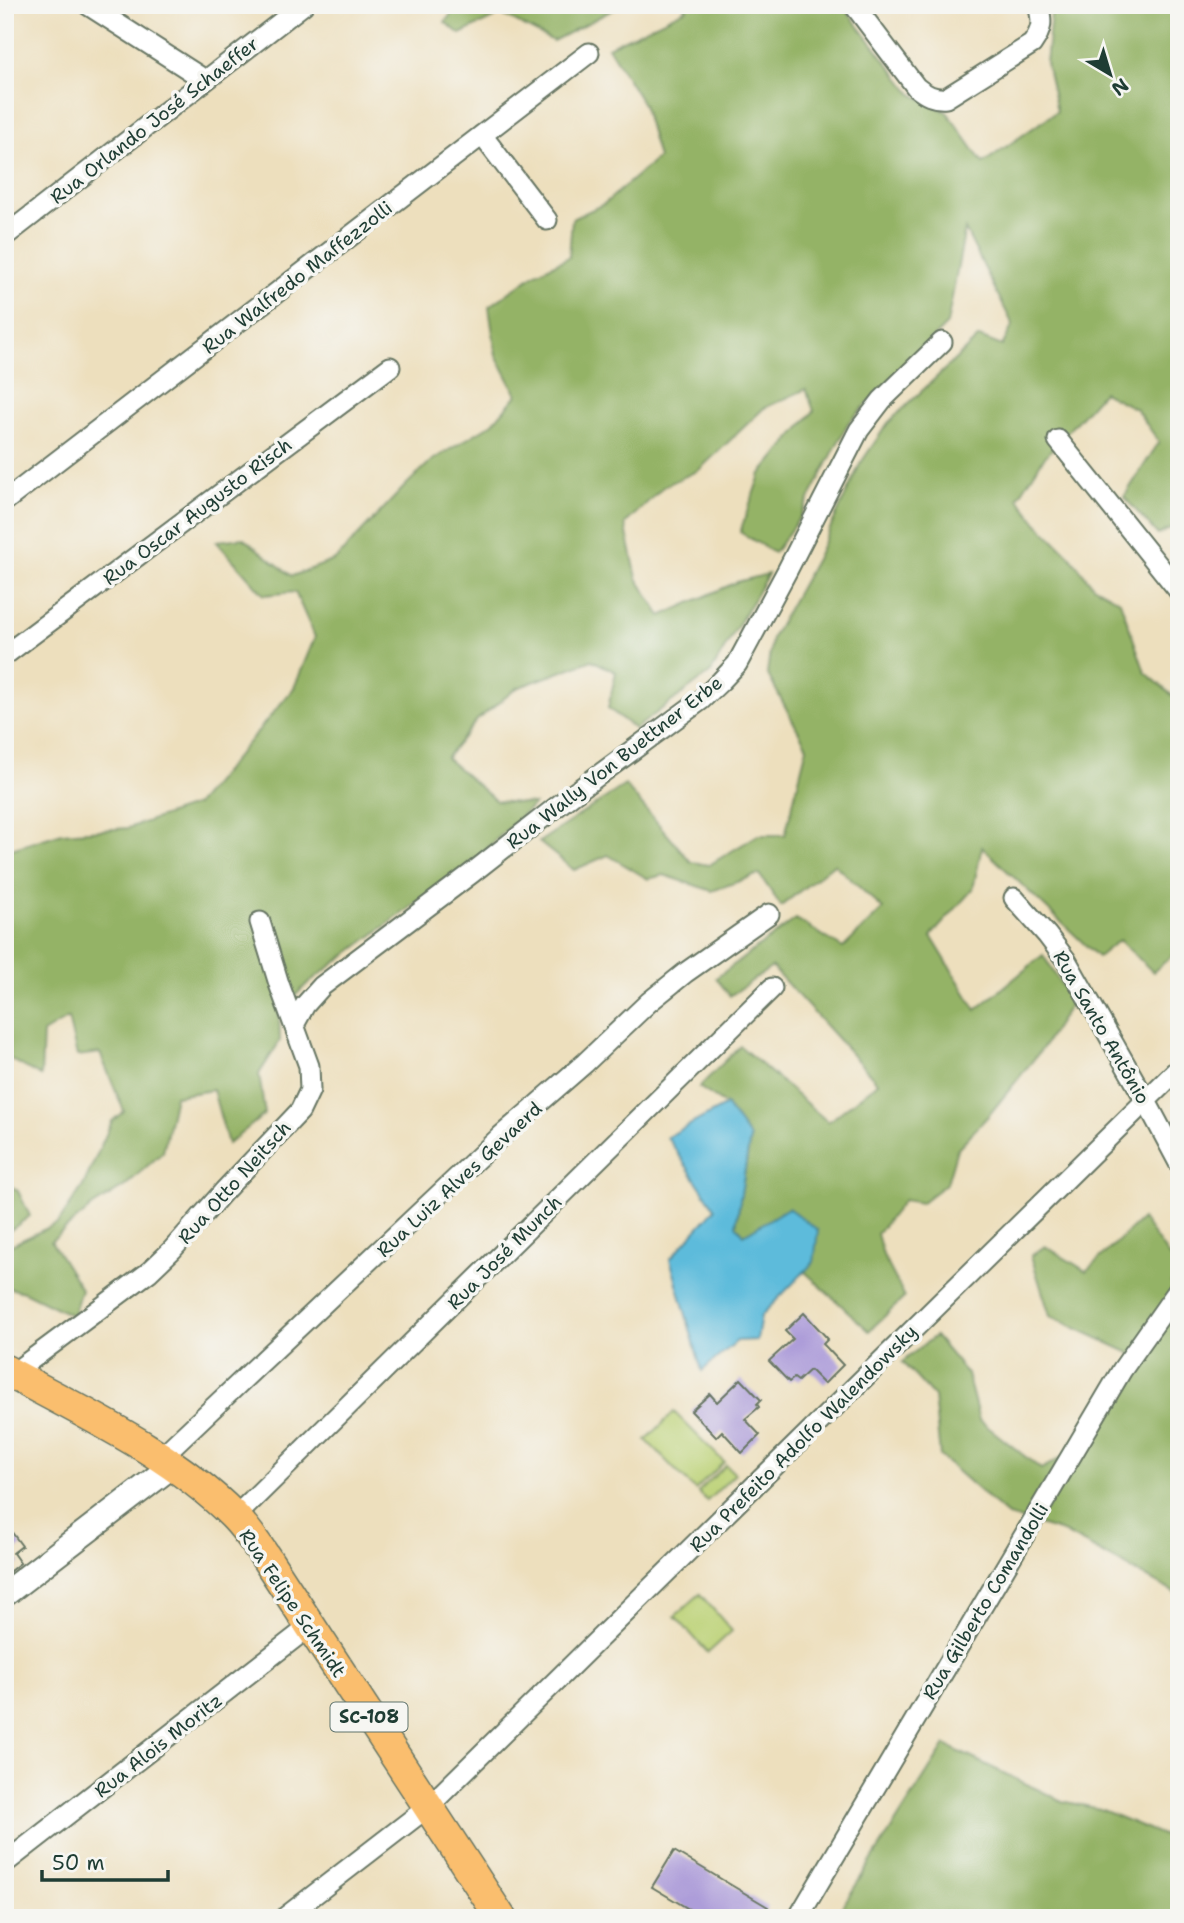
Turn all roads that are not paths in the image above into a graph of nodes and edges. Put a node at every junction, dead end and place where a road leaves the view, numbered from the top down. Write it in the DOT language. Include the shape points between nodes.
graph roads {
  1 [pos="88,5"];
  2 [pos="303,5"];
  3 [pos="854,5"];
  4 [pos="1038,5"];
  5 [pos="589,53"];
  6 [pos="205,80"];
  7 [pos="482,135"];
  8 [pos="547,220"];
  9 [pos="5,236"];
  10 [pos="942,342"];
  11 [pos="390,367"];
  12 [pos="1058,440"];
  13 [pos="5,501"];
  14 [pos="1179,591"];
  15 [pos="5,655"];
  16 [pos="1014,898"];
  17 [pos="769,914"];
  18 [pos="260,922"];
  19 [pos="772,988"];
  20 [pos="294,1025"];
  21 [pos="1179,1068"];
  22 [pos="1146,1101"];
  23 [pos="1179,1163"];
  24 [pos="1179,1289"];
  25 [pos="8,1372"];
  26 [pos="167,1461"];
  27 [pos="235,1517"];
  28 [pos="5,1594"];
  29 [pos="310,1626"];
  30 [pos="428,1807"];
  31 [pos="5,1863"];
  32 [pos="284,1918"];
  33 [pos="501,1918"];
  34 [pos="798,1918"];
  1 -- 6 [label="street"];
  2 -- 6 [label="street, Rua Orlando José Schaeffer"];
  3 -- 4 [label="street" via="916,87 937,99 946,98 1032,44 1040,34"];
  5 -- 7 [label="street, Rua Walfredo Maffezzolli"];
  6 -- 9 [label="street, Rua Orlando José Schaeffer"];
  7 -- 8 [label="street"];
  7 -- 13 [label="street, Rua Walfredo Maffezzolli"];
  10 -- 20 [label="street, Rua Wally Von Buettner Erbe" via="882,400 859,430 737,664 721,681 322,986"];
  11 -- 15 [label="street, Rua Oscar Augusto Risch"];
  12 -- 14 [label="street"];
  16 -- 22 [label="street, Rua Santo Antônio" via="1066,960"];
  17 -- 26 [label="street, Rua Luiz Alves Gevaerd" via="649,1002 501,1136"];
  18 -- 20 [label="street, Rua Otto Neitsch"];
  19 -- 27 [label="street, Rua José Munch"];
  20 -- 25 [label="street, Rua Otto Neitsch" via="309,1066 310,1090 300,1111 149,1272"];
  21 -- 22 [label="street, Rua Prefeito Adolfo Walendowsky"];
  22 -- 23 [label="street, Rua Santo Antônio"];
  22 -- 30 [label="street, Rua Prefeito Adolfo Walendowsky"];
  24 -- 34 [label="street, Rua Gilberto Comandolli" via="1122,1370"];
  25 -- 26 [label="main road, Rua Felipe Schmidt / SC-108"];
  26 -- 27 [label="main road, Rua Felipe Schmidt / SC-108"];
  26 -- 28 [label="street"];
  27 -- 29 [label="main road, Rua Felipe Schmidt / SC-108"];
  29 -- 30 [label="main road, Rua Felipe Schmidt / SC-108"];
  29 -- 31 [label="street, Rua Alois Moritz"];
  30 -- 32 [label="street, Rua Prefeito Adolfo Walendowsky"];
  30 -- 33 [label="main road, Rua Felipe Schmidt / SC-108"];
}
